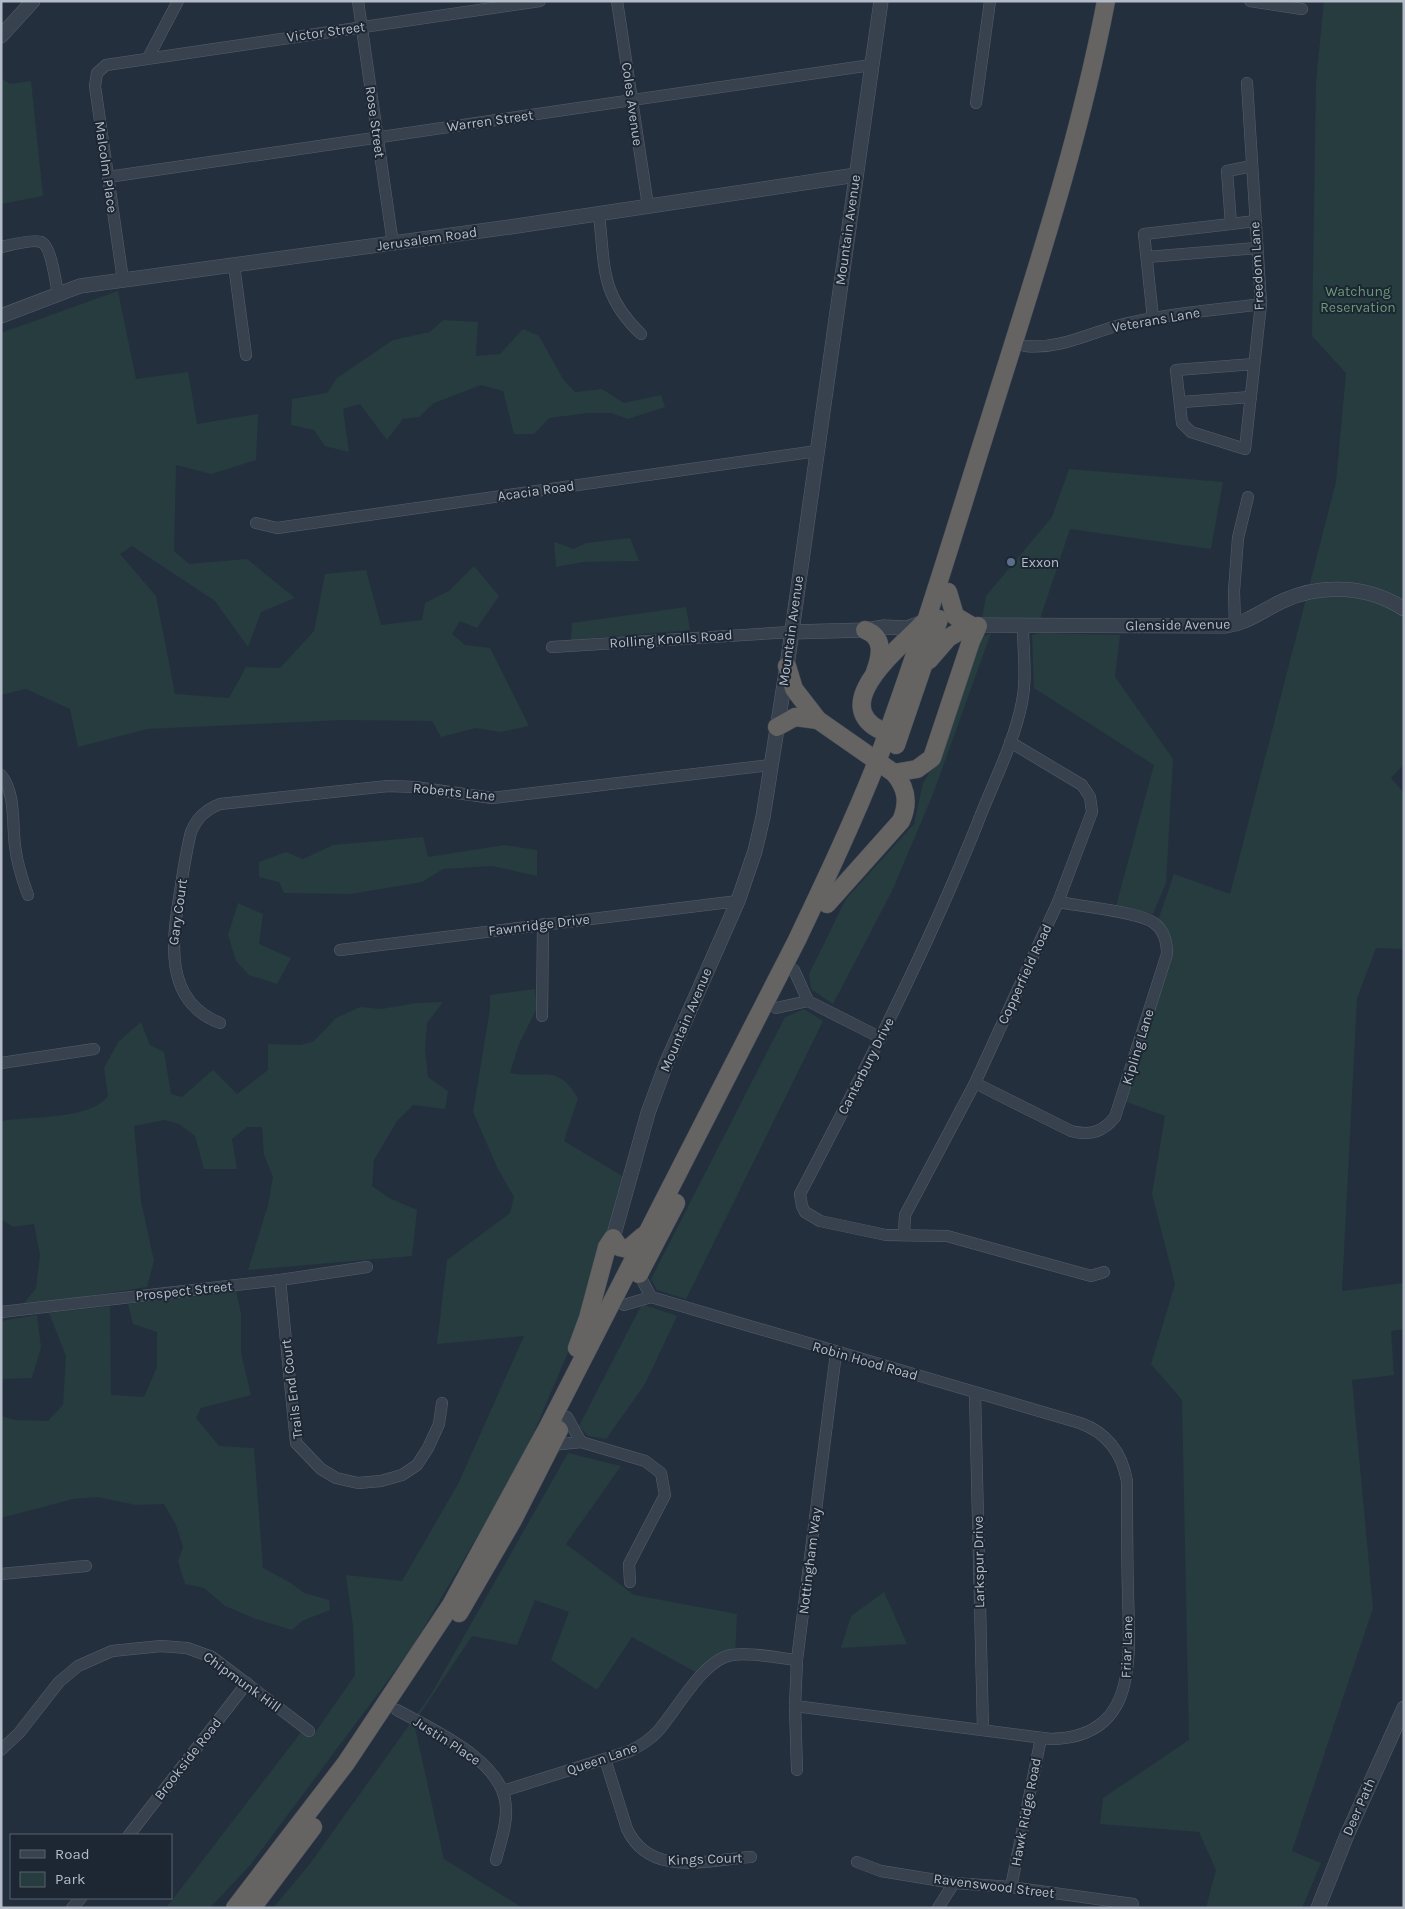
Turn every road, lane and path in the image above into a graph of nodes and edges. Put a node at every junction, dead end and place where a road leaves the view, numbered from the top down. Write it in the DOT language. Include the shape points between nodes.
graph roads {
  1 [pos="33,1"];
  2 [pos="178,1"];
  3 [pos="358,1"];
  4 [pos="540,1"];
  5 [pos="617,1"];
  6 [pos="881,1"];
  7 [pos="990,1"];
  8 [pos="1106,1"];
  9 [pos="1118,1"];
  10 [pos="1250,1"];
  11 [pos="1302,9"];
  12 [pos="361,27"];
  13 [pos="1,36"];
  14 [pos="148,58"];
  15 [pos="112,63"];
  16 [pos="872,66"];
  17 [pos="1248,83"];
  18 [pos="632,100"];
  19 [pos="976,103"];
  20 [pos="377,138"];
  21 [pos="1252,166"];
  22 [pos="856,175"];
  23 [pos="108,177"];
  24 [pos="648,206"];
  25 [pos="599,214"];
  26 [pos="1255,221"];
  27 [pos="1231,224"];
  28 [pos="393,244"];
  29 [pos="1,247"];
  30 [pos="1257,248"];
  31 [pos="1147,257"];
  32 [pos="234,265"];
  33 [pos="123,280"];
  34 [pos="58,294"];
  35 [pos="1261,304"];
  36 [pos="1,316"];
  37 [pos="1153,318"];
  38 [pos="641,334"];
  39 [pos="1025,346"];
  40 [pos="246,355"];
  41 [pos="1254,364"];
  42 [pos="1251,397"];
  43 [pos="1182,402"];
  44 [pos="817,451"];
  45 [pos="1248,497"];
  46 [pos="256,523"];
  47 [pos="948,592"];
  48 [pos="1404,609"];
  49 [pos="926,620"];
  50 [pos="974,625"];
  51 [pos="1235,625"];
  52 [pos="1023,626"];
  53 [pos="865,630"];
  54 [pos="791,632"];
  55 [pos="552,647"];
  56 [pos="786,666"];
  57 [pos="924,666"];
  58 [pos="874,674"];
  59 [pos="818,720"];
  60 [pos="777,727"];
  61 [pos="895,729"];
  62 [pos="1010,742"];
  63 [pos="771,765"];
  64 [pos="886,768"];
  65 [pos="1,775"];
  66 [pos="200,816"];
  67 [pos="28,895"];
  68 [pos="738,901"];
  69 [pos="1058,902"];
  70 [pos="827,904"];
  71 [pos="543,924"];
  72 [pos="340,950"];
  73 [pos="794,970"];
  74 [pos="808,1001"];
  75 [pos="776,1008"];
  76 [pos="542,1016"];
  77 [pos="220,1022"];
  78 [pos="881,1038"];
  79 [pos="94,1049"];
  80 [pos="1,1063"];
  81 [pos="975,1083"];
  82 [pos="648,1230"];
  83 [pos="904,1235"];
  84 [pos="613,1238"];
  85 [pos="367,1267"];
  86 [pos="1104,1272"];
  87 [pos="639,1274"];
  88 [pos="280,1280"];
  89 [pos="651,1297"];
  90 [pos="624,1305"];
  91 [pos="1,1312"];
  92 [pos="836,1353"];
  93 [pos="975,1393"];
  94 [pos="442,1403"];
  95 [pos="567,1417"];
  96 [pos="1080,1424"];
  97 [pos="548,1427"];
  98 [pos="581,1442"];
  99 [pos="552,1445"];
  100 [pos="86,1566"];
  101 [pos="1,1574"];
  102 [pos="630,1582"];
  103 [pos="797,1660"];
  104 [pos="247,1684"];
  105 [pos="795,1706"];
  106 [pos="1404,1708"];
  107 [pos="398,1710"];
  108 [pos="983,1730"];
  109 [pos="309,1731"];
  110 [pos="1041,1738"];
  111 [pos="1,1750"];
  112 [pos="605,1759"];
  113 [pos="797,1770"];
  114 [pos="503,1791"];
  115 [pos="130,1834"];
  116 [pos="751,1857"];
  117 [pos="496,1860"];
  118 [pos="857,1862"];
  119 [pos="954,1883"];
  120 [pos="1011,1887"];
  121 [pos="1133,1904"];
  122 [pos="235,1908"];
  123 [pos="252,1908"];
  124 [pos="938,1908"];
  125 [pos="1318,1908"];
  1 -- 13 [label="street"];
  2 -- 14 [label="street"];
  3 -- 12 [label="street, Rose Street"];
  4 -- 12 [label="street, Victor Street"];
  5 -- 18 [label="street, Coles Avenue"];
  6 -- 16 [label="street, Mountain Avenue"];
  7 -- 19 [label="street"];
  8 -- 49 [label="highway" via="1083,104 1050,224"];
  9 -- 39 [label="highway" via="1085,144"];
  10 -- 11 [label="street"];
  12 -- 14 [label="street, Victor Street"];
  12 -- 20 [label="street, Rose Street"];
  14 -- 15 [label="street, Victor Street"];
  15 -- 23 [label="street, Malcolm Place" via="100,68 95,79"];
  16 -- 18 [label="street, Warren Street"];
  16 -- 22 [label="street, Mountain Avenue"];
  17 -- 21 [label="street, Freedom Lane"];
  18 -- 20 [label="street, Warren Street"];
  18 -- 24 [label="street, Coles Avenue"];
  20 -- 23 [label="street, Warren Street"];
  20 -- 28 [label="street, Rose Street"];
  21 -- 26 [label="street, Freedom Lane"];
  21 -- 27 [label="street" via="1227,171"];
  22 -- 24 [label="street, Jerusalem Road"];
  22 -- 44 [label="street, Mountain Avenue"];
  23 -- 33 [label="street, Malcolm Place"];
  24 -- 25 [label="street, Jerusalem Road"];
  25 -- 28 [label="street, Jerusalem Road"];
  25 -- 38 [label="street" via="608,290 619,311"];
  26 -- 27 [label="street"];
  26 -- 30 [label="street, Freedom Lane"];
  27 -- 31 [label="street" via="1144,234"];
  28 -- 32 [label="street, Jerusalem Road"];
  29 -- 34 [label="street" via="38,241 45,244"];
  30 -- 31 [label="street"];
  30 -- 35 [label="street, Freedom Lane"];
  31 -- 37 [label="street"];
  32 -- 33 [label="street, Jerusalem Road"];
  32 -- 40 [label="street"];
  33 -- 34 [label="street, Jerusalem Road" via="80,286"];
  34 -- 36 [label="street, Jerusalem Road"];
  35 -- 37 [label="street, Veterans Lane"];
  35 -- 41 [label="street, Freedom Lane"];
  37 -- 39 [label="street, Veterans Lane" via="1102,329 1061,345"];
  39 -- 47 [label="highway"];
  41 -- 42 [label="street, Freedom Lane"];
  41 -- 43 [label="street" via="1176,370"];
  42 -- 43 [label="street"];
  42 -- 43 [label="street, Freedom Lane" via="1245,449 1191,432 1182,423"];
  44 -- 46 [label="street, Acacia Road" via="276,528"];
  44 -- 54 [label="street, Mountain Avenue"];
  45 -- 51 [label="street" via="1238,538"];
  47 -- 50 [label="highway" via="955,616"];
  47 -- 57 [label="highway"];
  48 -- 51 [label="street, Glenside Avenue" via="1365,592 1322,591 1284,600"];
  49 -- 53 [label="street" via="908,628"];
  49 -- 58 [label="highway"];
  49 -- 61 [label="highway"];
  50 -- 52 [label="street, Glenside Avenue"];
  50 -- 57 [label="highway" via="948,638"];
  50 -- 64 [label="highway" via="932,758 917,769"];
  51 -- 52 [label="street, Glenside Avenue"];
  52 -- 62 [label="street, Canterbury Drive" via="1024,690"];
  53 -- 54 [label="street"];
  53 -- 58 [label="highway" via="874,634 881,647"];
  54 -- 55 [label="street, Rolling Knolls Road"];
  54 -- 56 [label="street, Mountain Avenue"];
  56 -- 59 [label="highway" via="794,689"];
  56 -- 60 [label="street, Mountain Avenue"];
  57 -- 61 [label="highway"];
  58 -- 61 [label="highway" via="862,694 864,711 876,727"];
  59 -- 60 [label="highway" via="795,717"];
  59 -- 64 [label="highway"];
  60 -- 63 [label="street, Mountain Avenue"];
  61 -- 64 [label="highway"];
  62 -- 69 [label="street, Copperfield Road" via="1077,781 1090,797 1092,812"];
  62 -- 78 [label="street, Canterbury Drive" via="951,889"];
  63 -- 66 [label="street, Roberts Lane" via="492,798 388,786 220,804"];
  63 -- 68 [label="street, Mountain Avenue" via="757,844"];
  64 -- 70 [label="highway"];
  64 -- 70 [label="highway" via="902,782 906,797 901,821"];
  64 -- 82 [label="highway" via="830,871"];
  65 -- 67 [label="street" via="10,790 15,847"];
  66 -- 77 [label="street, Gary Court" via="188,842 174,929 173,958 178,978 192,1004 204,1015"];
  68 -- 71 [label="street, Fawnridge Drive"];
  68 -- 84 [label="street, Mountain Avenue" via="651,1105"];
  69 -- 81 [label="street, Copperfield Road"];
  69 -- 81 [label="street, Kipling Lane" via="1143,917 1155,924 1166,940 1166,954 1115,1117 1103,1129 1082,1134"];
  70 -- 73 [label="highway"];
  71 -- 72 [label="street, Fawnridge Drive"];
  71 -- 76 [label="street"];
  73 -- 74 [label="street"];
  73 -- 75 [label="highway"];
  74 -- 75 [label="street"];
  74 -- 78 [label="street"];
  75 -- 87 [label="highway"];
  78 -- 83 [label="street, Canterbury Drive" via="800,1199 805,1212 820,1221 867,1232"];
  79 -- 80 [label="street"];
  81 -- 83 [label="street, Copperfield Road" via="905,1215"];
  82 -- 84 [label="highway" via="628,1249 619,1247"];
  82 -- 97 [label="highway"];
  83 -- 86 [label="street, Canterbury Drive" via="947,1236 1091,1276"];
  84 -- 97 [label="highway" via="607,1247 588,1318"];
  85 -- 88 [label="street, Prospect Street"];
  87 -- 89 [label="street"];
  87 -- 90 [label="highway"];
  88 -- 91 [label="street, Prospect Street"];
  88 -- 94 [label="street, Trails End Court" via="296,1444 321,1469 336,1478 358,1483 402,1475 417,1465 428,1448 439,1424"];
  89 -- 90 [label="street"];
  89 -- 92 [label="street, Robin Hood Road"];
  90 -- 95 [label="highway"];
  92 -- 93 [label="street, Robin Hood Road"];
  92 -- 103 [label="street, Nottingham Way"];
  93 -- 96 [label="street, Robin Hood Road"];
  93 -- 108 [label="street, Larkspur Drive"];
  95 -- 98 [label="street"];
  95 -- 99 [label="highway"];
  96 -- 110 [label="street, Friar Lane" via="1104,1435 1117,1450 1124,1468 1128,1674 1118,1703 1096,1726 1068,1738"];
  97 -- 122 [label="highway" via="451,1605 388,1703"];
  98 -- 99 [label="street"];
  98 -- 102 [label="street" via="645,1461 655,1466 664,1480 662,1504 629,1564"];
  99 -- 107 [label="highway" via="472,1592"];
  100 -- 101 [label="street"];
  103 -- 105 [label="street, Nottingham Way"];
  103 -- 112 [label="street, Queen Lane" via="732,1654 719,1659 706,1669 647,1742"];
  104 -- 109 [label="street, Chipmunk Hill"];
  104 -- 111 [label="street, Chipmunk Hill" via="212,1657 187,1648 161,1646 112,1651 68,1673"];
  104 -- 115 [label="street, Brookside Road"];
  105 -- 108 [label="street, Friar Lane"];
  105 -- 113 [label="street, Nottingham Way"];
  106 -- 125 [label="street, Deer Path"];
  107 -- 114 [label="street, Justin Place" via="480,1760"];
  107 -- 123 [label="highway"];
  108 -- 110 [label="street, Friar Lane"];
  110 -- 120 [label="street, Hawk Ridge Road"];
  112 -- 114 [label="street, Queen Lane"];
  112 -- 116 [label="street, Kings Court" via="627,1829 646,1853 664,1861 677,1862"];
  114 -- 117 [label="street, Justin Place" via="505,1825"];
  118 -- 119 [label="street, Ravenswood Street" via="881,1871"];
  119 -- 120 [label="street, Ravenswood Street"];
  119 -- 124 [label="street"];
  120 -- 121 [label="street, Ravenswood Street"];
}
